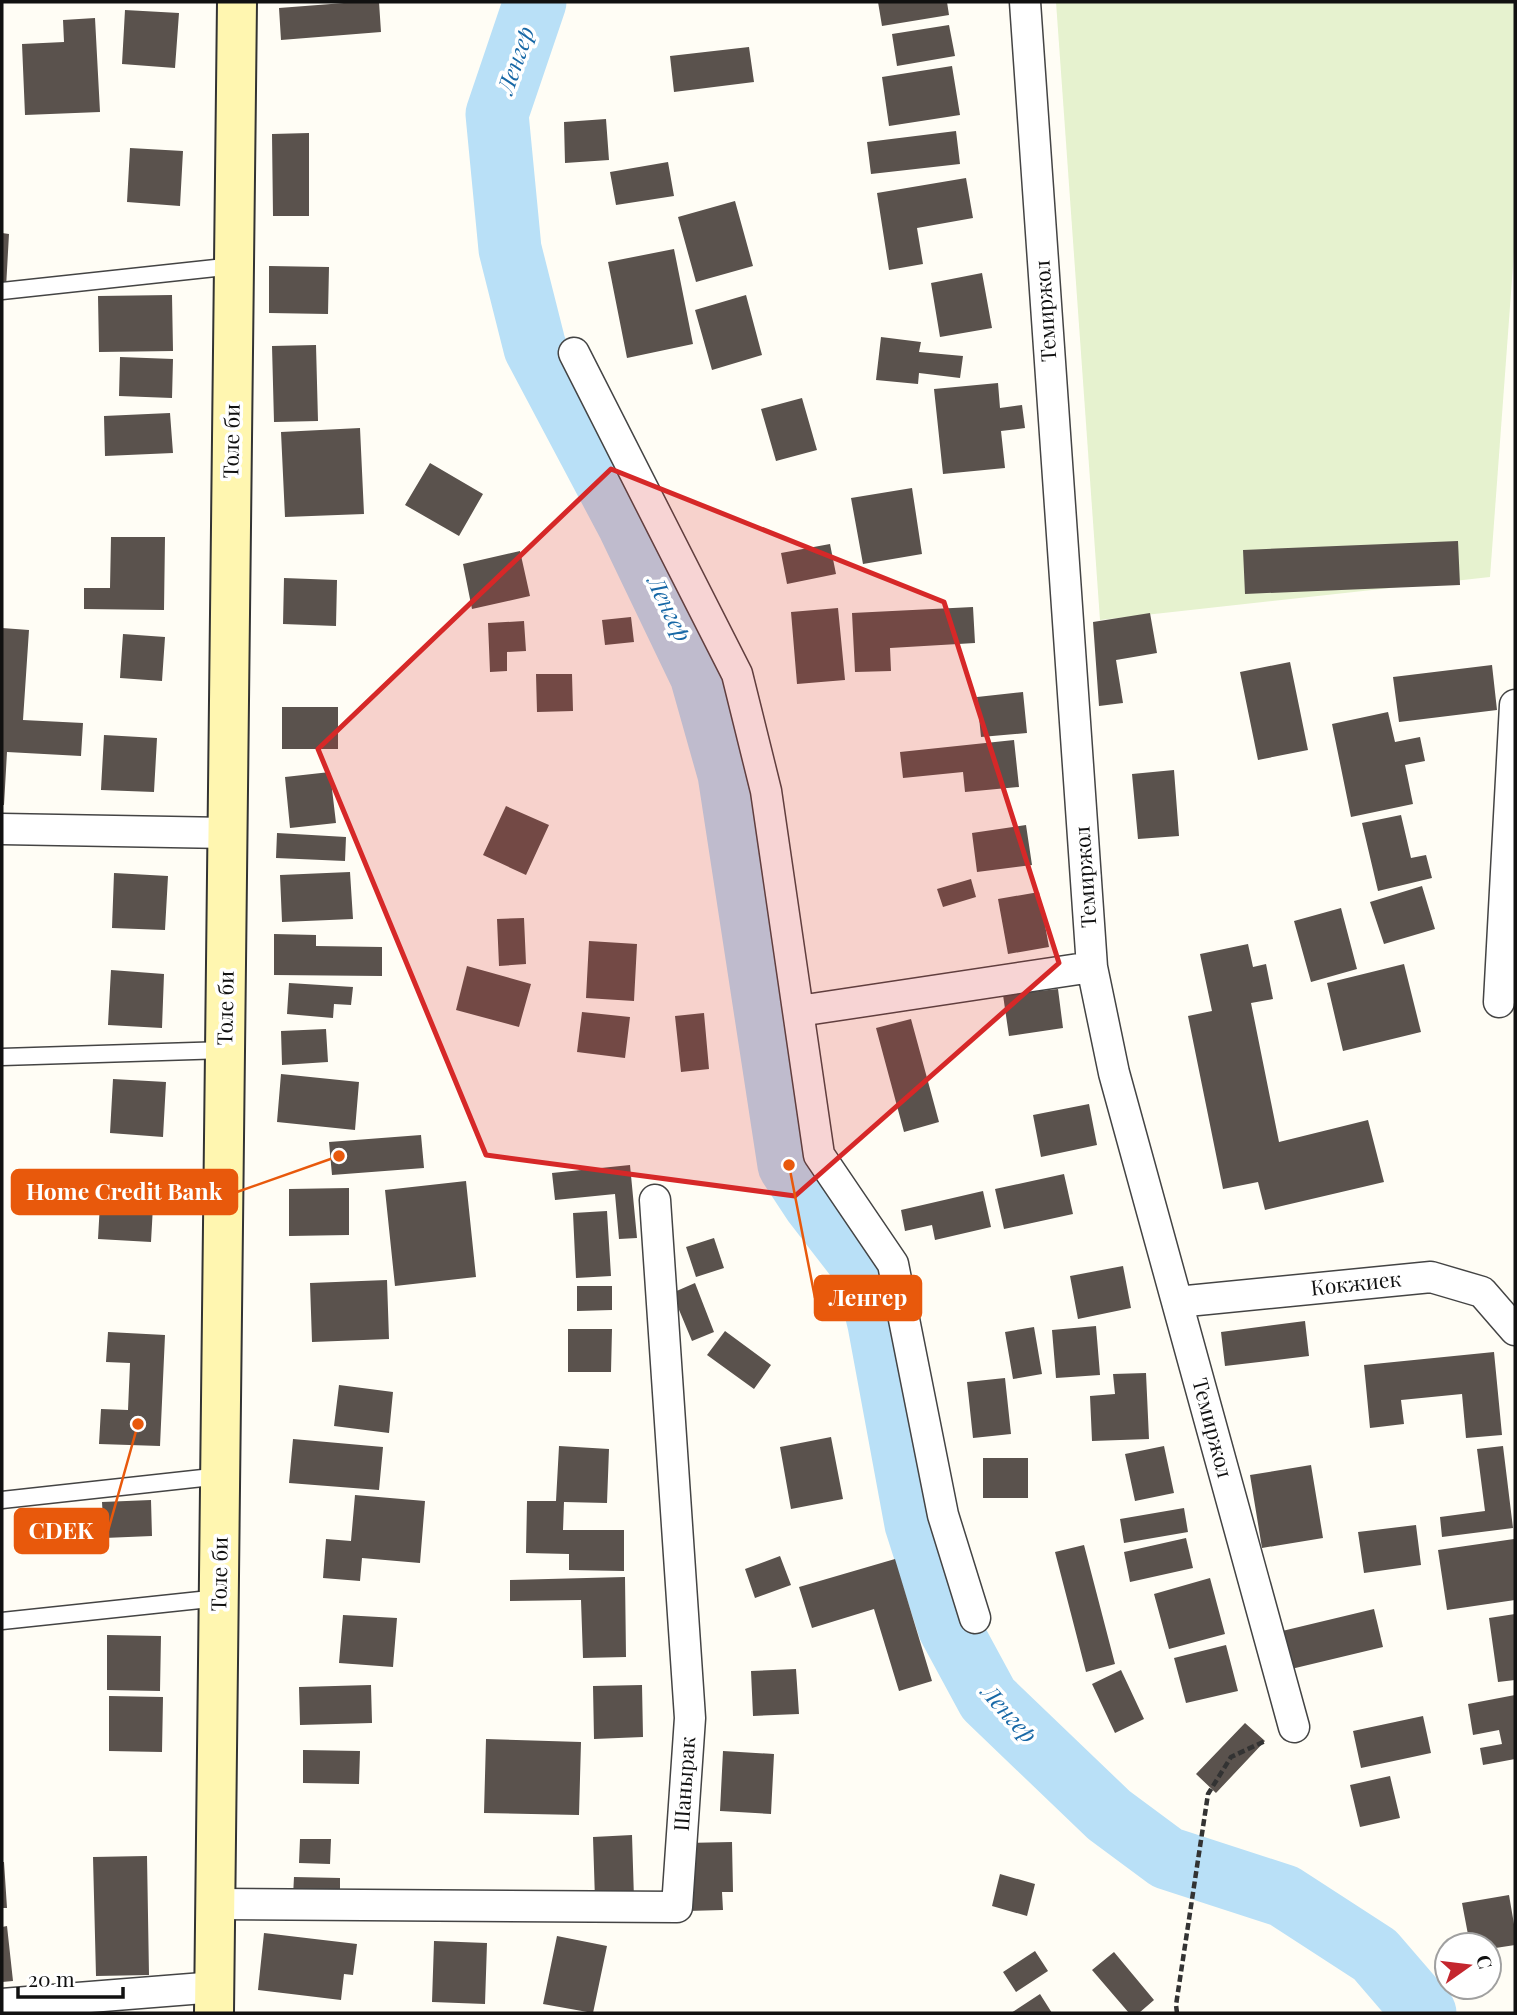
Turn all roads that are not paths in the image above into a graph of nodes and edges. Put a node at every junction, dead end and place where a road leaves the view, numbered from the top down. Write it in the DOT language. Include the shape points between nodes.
graph roads {
  1 [pos="237,2"];
  2 [pos="1025,2"];
  3 [pos="234,266"];
  4 [pos="2,291"];
  5 [pos="574,353"];
  6 [pos="1515,705"];
  7 [pos="2,829"];
  8 [pos="228,833"];
  9 [pos="1092,967"];
  10 [pos="1499,1002"];
  11 [pos="799,1011"];
  12 [pos="226,1050"];
  13 [pos="2,1057"];
  14 [pos="655,1200"];
  15 [pos="1177,1302"];
  16 [pos="1515,1331"];
  17 [pos="221,1476"];
  18 [pos="2,1500"];
  19 [pos="219,1598"];
  20 [pos="975,1618"];
  21 [pos="2,1621"];
  22 [pos="1294,1727"];
  23 [pos="216,1904"];
  24 [pos="215,2000"];
  25 [pos="2,2004"];
  1 -- 3 [label="main road, Толе би"];
  2 -- 9 [label="street, Темиржол"];
  3 -- 4 [label="lane"];
  3 -- 8 [label="main road, Толе би"];
  5 -- 11 [label="street" via="737,674 766,791"];
  6 -- 10 [label="street"];
  7 -- 8 [label="street"];
  8 -- 12 [label="main road, Толе би"];
  9 -- 11 [label="street"];
  9 -- 15 [label="street, Темиржол" via="1114,1073"];
  11 -- 20 [label="street" via="819,1155 893,1264 943,1515"];
  12 -- 13 [label="lane"];
  12 -- 17 [label="main road, Толе би"];
  14 -- 23 [label="street, Шанырак" via="690,1718 677,1908"];
  15 -- 16 [label="street, Кокжиек" via="1431,1276 1482,1292"];
  15 -- 22 [label="street, Темиржол"];
  17 -- 18 [label="lane"];
  17 -- 19 [label="main road, Толе би"];
  19 -- 21 [label="lane"];
  19 -- 23 [label="main road, Толе би"];
  23 -- 24 [label="main road, Толе би"];
  24 -- 25 [label="street"];
}
